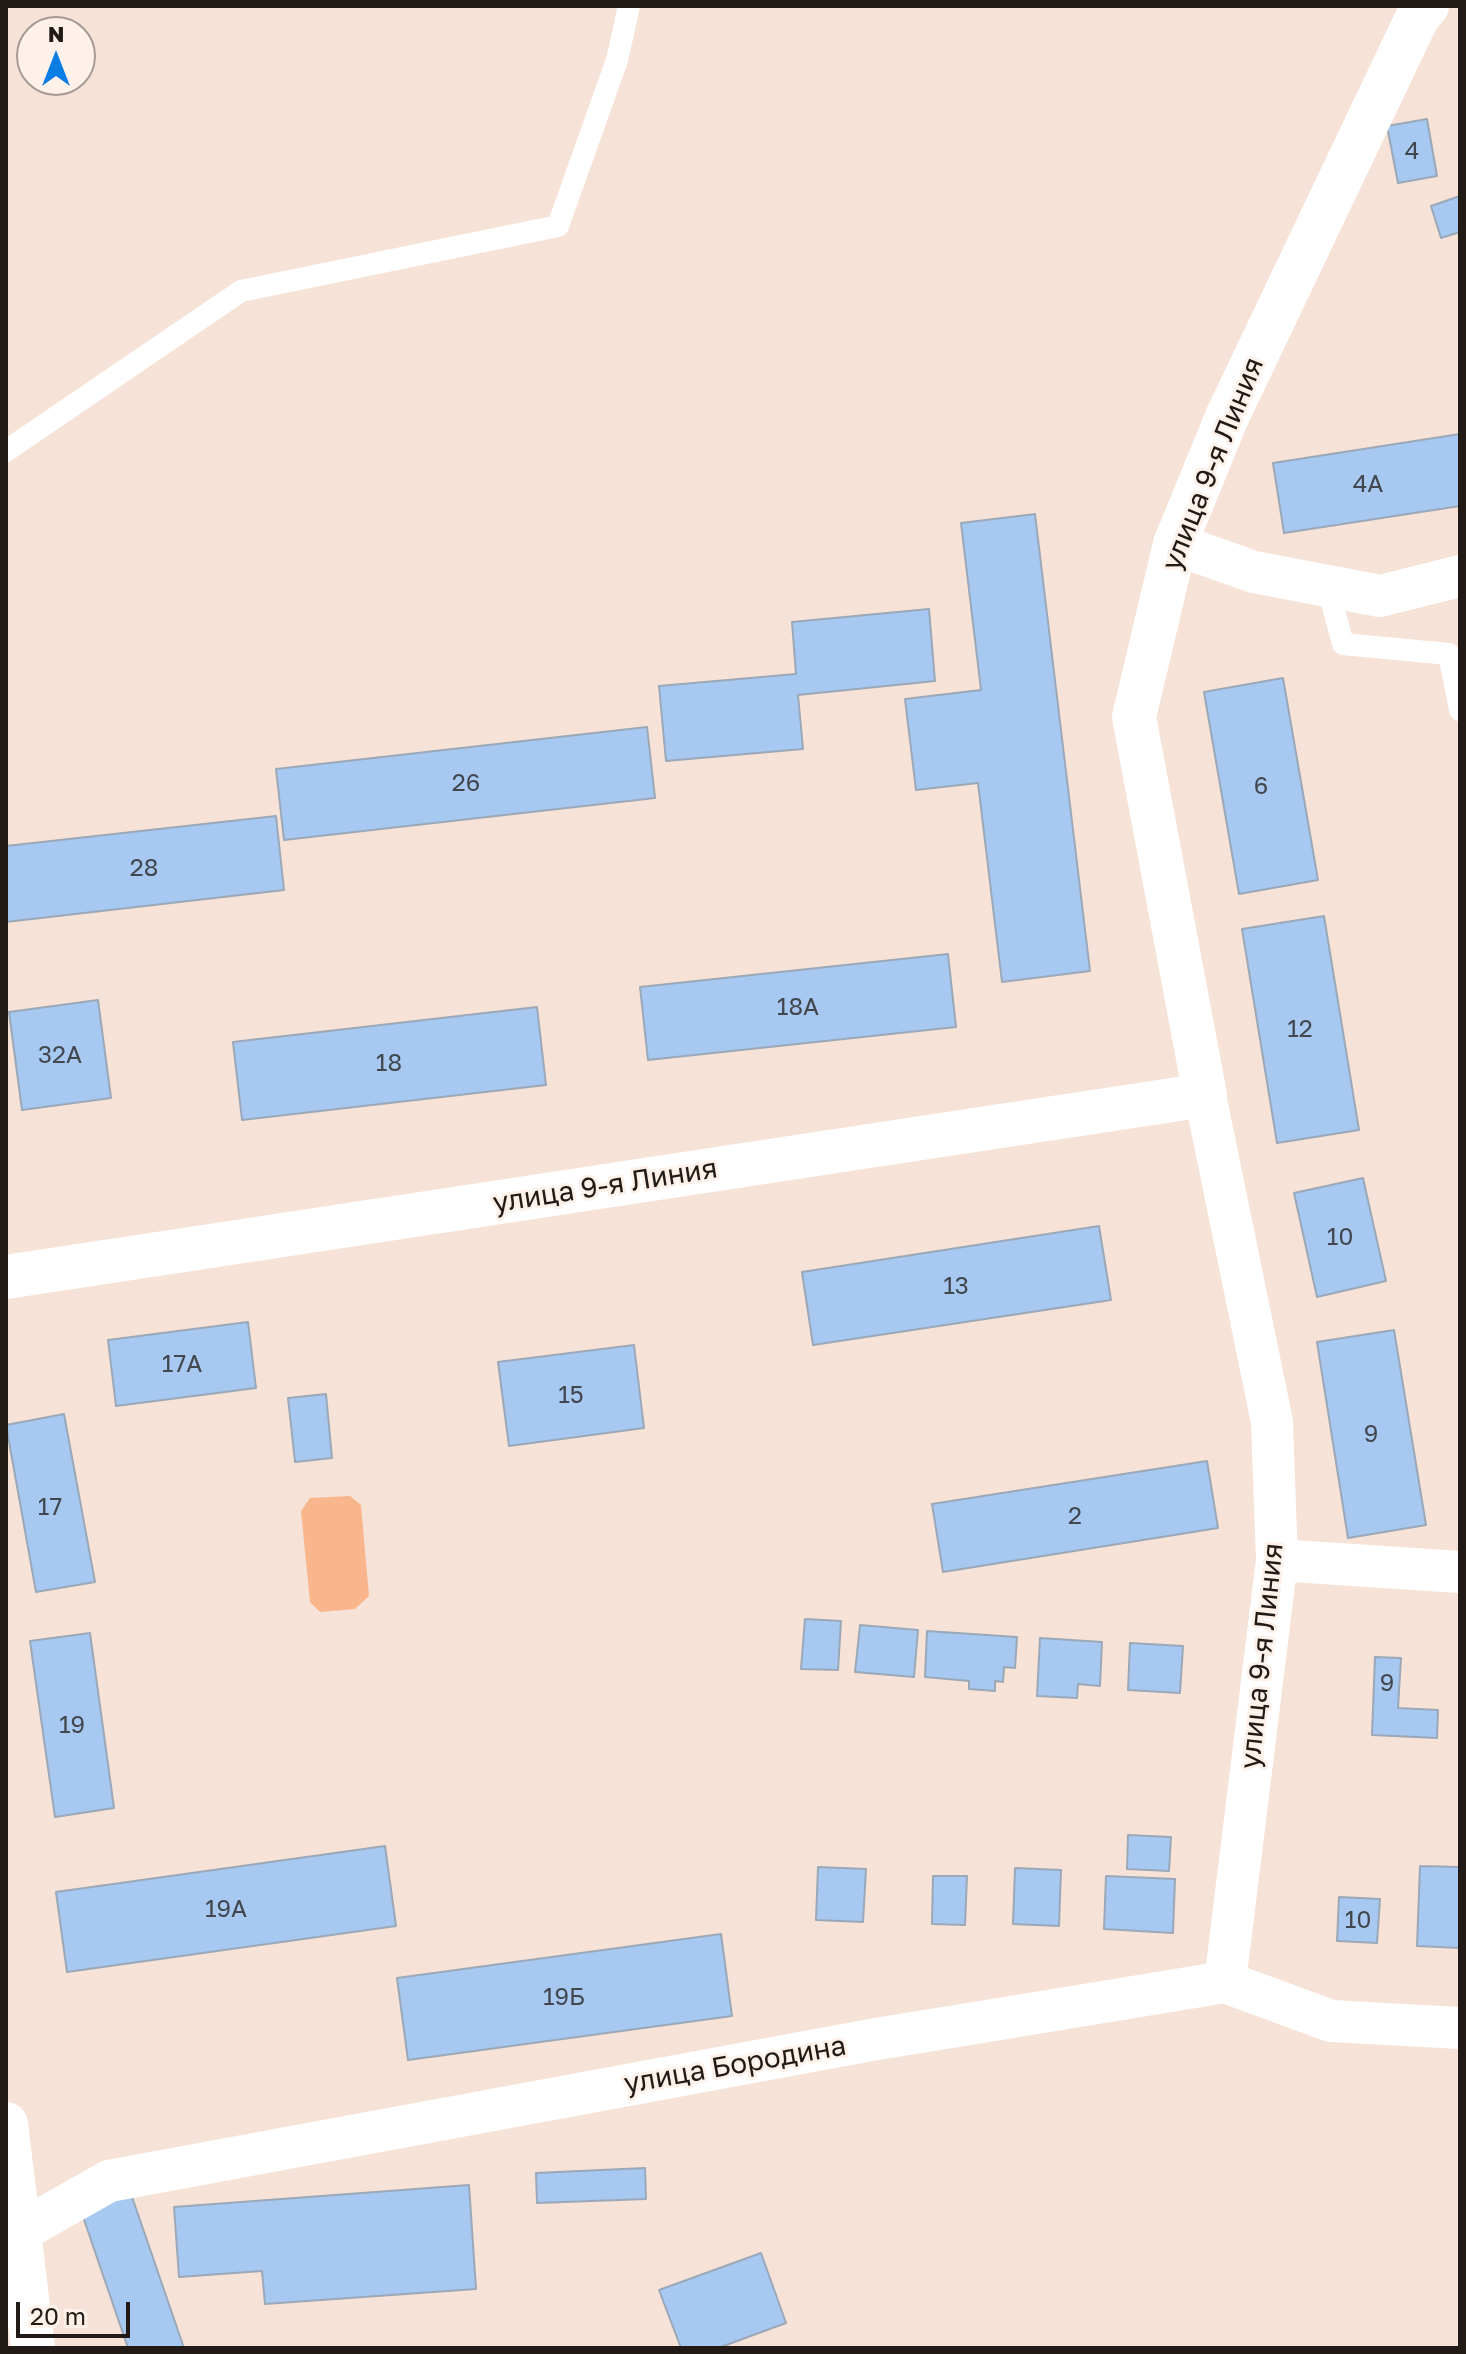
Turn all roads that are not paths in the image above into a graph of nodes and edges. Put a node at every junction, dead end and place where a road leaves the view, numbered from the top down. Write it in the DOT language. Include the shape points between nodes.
graph roads {
  1 [pos="629,6"];
  2 [pos="1427,6"];
  3 [pos="6,451"];
  4 [pos="1175,544"];
  5 [pos="1460,576"];
  6 [pos="1328,588"];
  7 [pos="1460,710"];
  8 [pos="1205,1095"];
  9 [pos="6,1277"];
  10 [pos="1277,1560"];
  11 [pos="1460,1572"];
  12 [pos="1225,1982"];
  13 [pos="1460,2028"];
  14 [pos="6,2124"];
  15 [pos="19,2232"];
  16 [pos="33,2348"];
  1 -- 3 [label="lane" via="617,60 558,226 241,291"];
  2 -- 4 [label="street, улица 9-я Линия" via="1227,417"];
  4 -- 6 [label="street" via="1254,572"];
  4 -- 8 [label="street, улица 9-я Линия" via="1134,717"];
  5 -- 6 [label="street" via="1380,596"];
  6 -- 7 [label="lane" via="1343,644 1449,654"];
  8 -- 9 [label="street, улица 9-я Линия"];
  8 -- 10 [label="street, улица 9-я Линия" via="1272,1422"];
  10 -- 11 [label="street"];
  10 -- 12 [label="street, улица 9-я Линия"];
  12 -- 13 [label="street, улица Бородина" via="1331,2021"];
  12 -- 15 [label="street, улица Бородина" via="871,2040 109,2181"];
  14 -- 15 [label="street"];
  15 -- 16 [label="street"];
}
